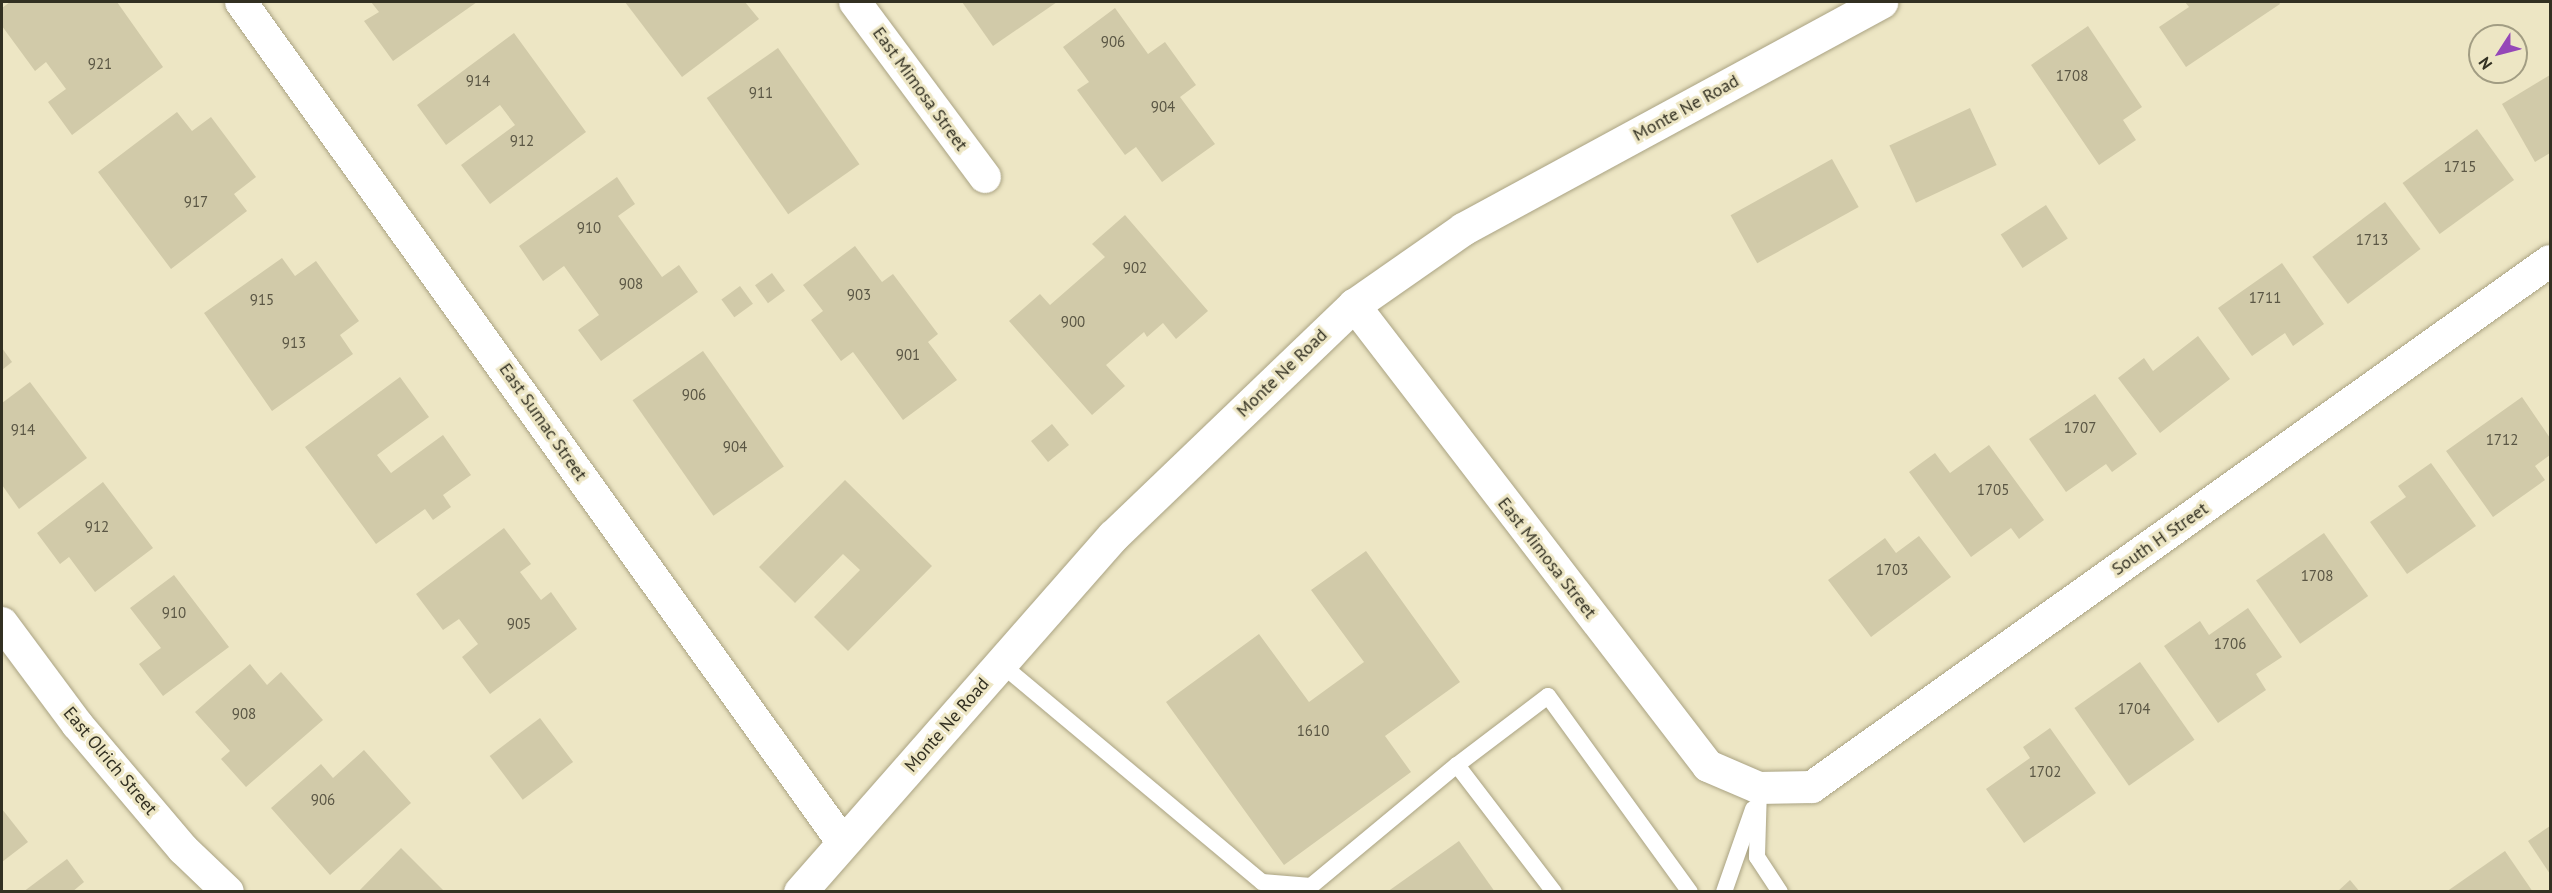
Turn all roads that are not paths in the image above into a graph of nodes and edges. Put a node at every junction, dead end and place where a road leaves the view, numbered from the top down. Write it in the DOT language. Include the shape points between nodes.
graph roads {
  1 [pos="241,2"];
  2 [pos="855,2"];
  3 [pos="1881,2"];
  4 [pos="985,177"];
  5 [pos="2550,261"];
  6 [pos="1354,304"];
  7 [pos="2,623"];
  8 [pos="1001,664"];
  9 [pos="1457,765"];
  10 [pos="1759,788"];
  11 [pos="843,843"];
  12 [pos="228,891"];
  13 [pos="800,891"];
  14 [pos="1554,891"];
  15 [pos="1690,891"];
  16 [pos="1724,891"];
  17 [pos="1780,891"];
  1 -- 11 [label="street, East Sumac Street"];
  2 -- 4 [label="street, East Mimosa Street"];
  3 -- 6 [label="street, Monte Ne Road" via="1463,229"];
  5 -- 10 [label="street, South H Street" via="1812,786"];
  6 -- 8 [label="street, Monte Ne Road" via="1113,536"];
  6 -- 10 [label="street, East Mimosa Street" via="1708,766"];
  7 -- 12 [label="street, East Olrich Street" via="77,724 183,849"];
  8 -- 9 [label="lane" via="1262,882 1311,886"];
  8 -- 11 [label="street, Monte Ne Road"];
  9 -- 14 [label="lane"];
  9 -- 15 [label="lane" via="1548,696"];
  10 -- 16 [label="lane"];
  10 -- 17 [label="lane" via="1757,857"];
  11 -- 13 [label="street, Monte Ne Road"];
}
